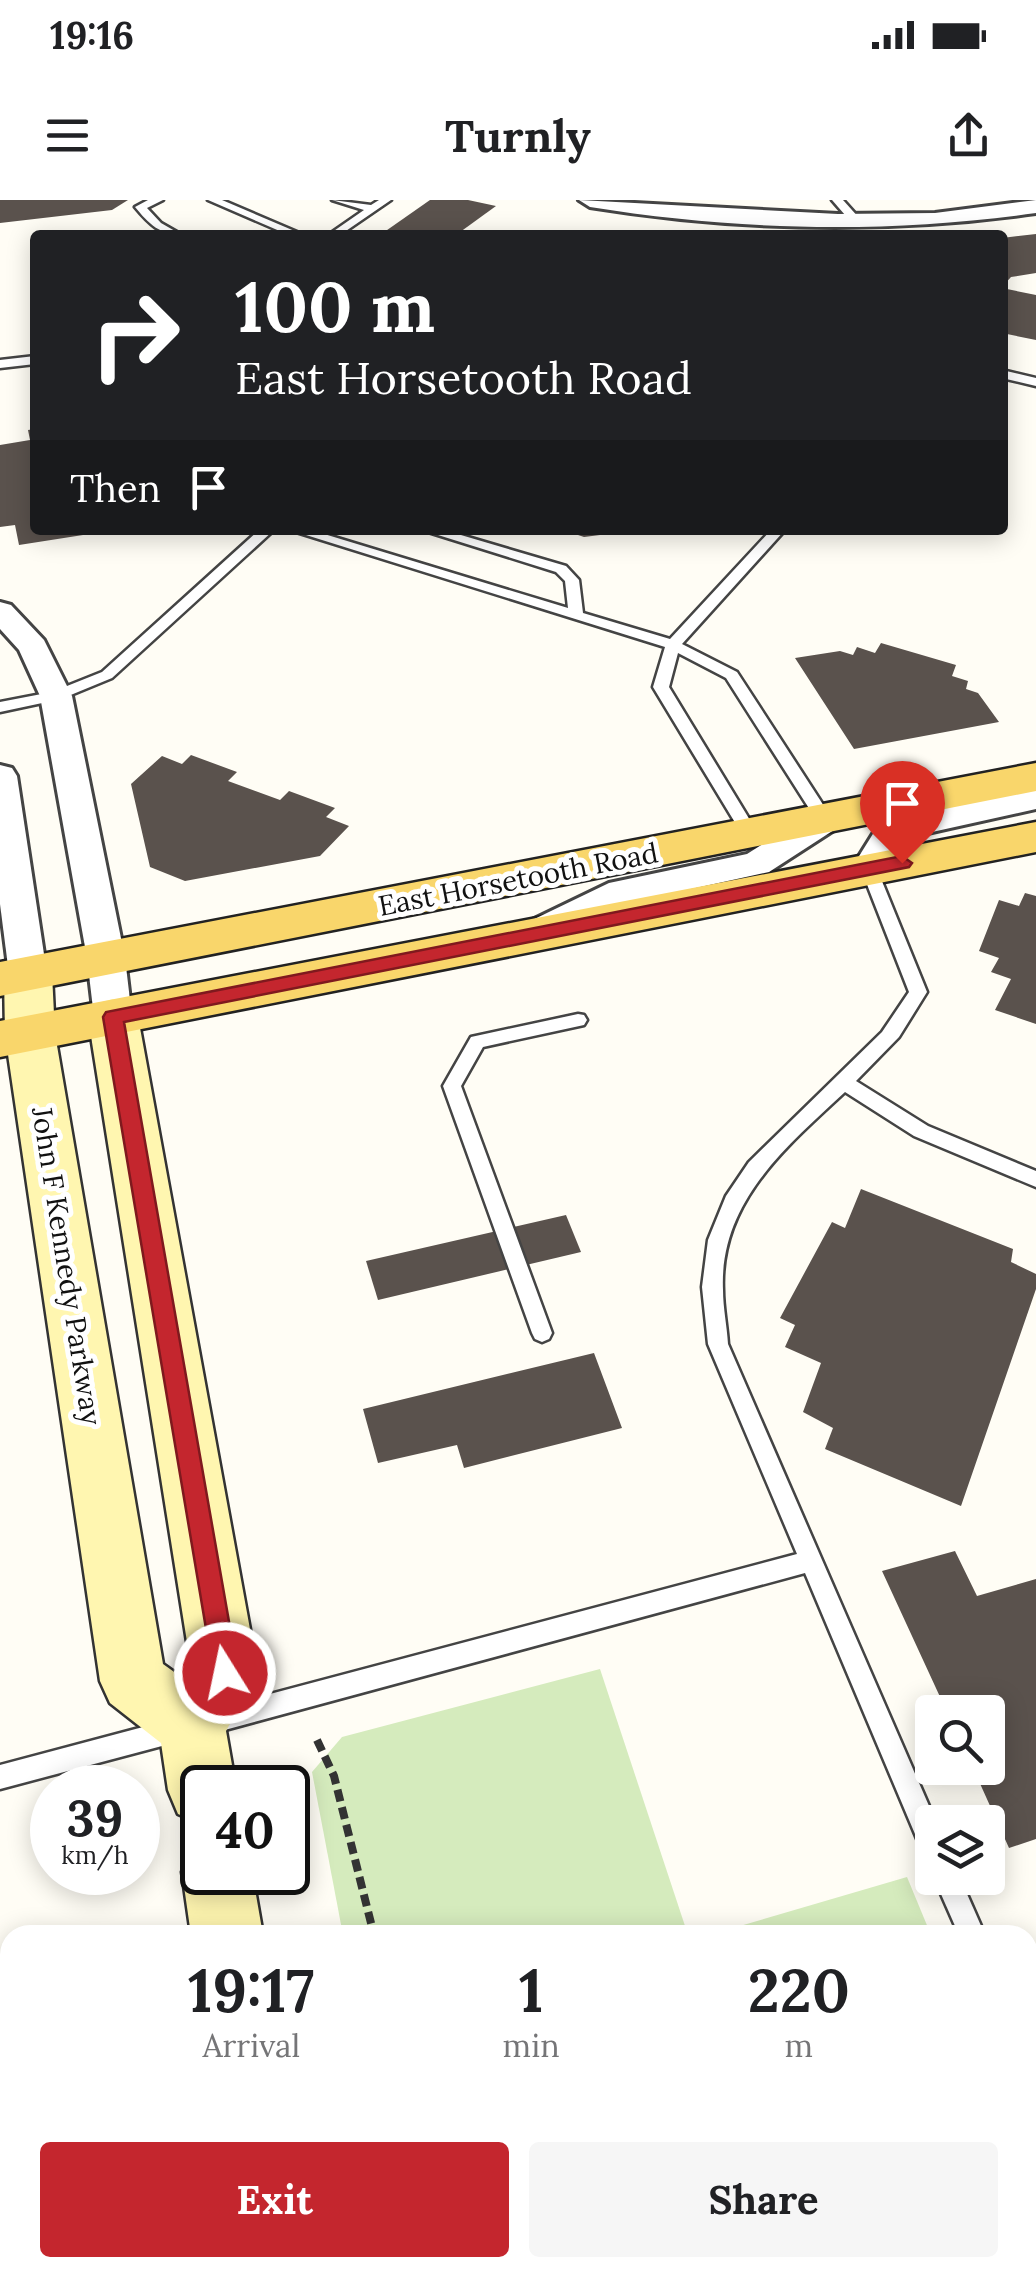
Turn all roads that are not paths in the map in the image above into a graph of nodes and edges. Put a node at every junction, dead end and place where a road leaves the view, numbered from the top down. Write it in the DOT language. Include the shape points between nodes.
graph roads {
  1 [pos="158,200"];
  2 [pos="213,200"];
  3 [pos="337,200"];
  4 [pos="386,200"];
  5 [pos="590,200"];
  6 [pos="837,200"];
  7 [pos="958,200"];
  8 [pos="1036,206"];
  9 [pos="374,208"];
  10 [pos="892,218"];
  11 [pos="856,221"];
  12 [pos="166,230"];
  13 [pos="287,230"];
  14 [pos="341,230"];
  15 [pos="30,361"];
  16 [pos="0,364"];
  17 [pos="1008,375"];
  18 [pos="1036,382"];
  19 [pos="261,535"];
  20 [pos="313,535"];
  21 [pos="447,535"];
  22 [pos="774,535"];
  23 [pos="0,611"];
  24 [pos="576,615"];
  25 [pos="674,646"];
  26 [pos="56,696"];
  27 [pos="0,707"];
  28 [pos="0,776"];
  29 [pos="1036,777"];
  30 [pos="1036,795"];
  31 [pos="824,820"];
  32 [pos="752,835"];
  33 [pos="1036,837"];
  34 [pos="869,869"];
  35 [pos="535,934"];
  36 [pos="106,958"];
  37 [pos="14,976"];
  38 [pos="113,1017"];
  39 [pos="578,1020"];
  40 [pos="15,1036"];
  41 [pos="841,1081"];
  42 [pos="1036,1179"];
  43 [pos="542,1333"];
  44 [pos="811,1561"];
  45 [pos="197,1758"];
  46 [pos="0,1777"];
  47 [pos="915,1805"];
  48 [pos="221,1895"];
  49 [pos="954,1895"];
  50 [pos="226,1925"];
  51 [pos="968,1925"];
  1 -- 12 [label="lane" via="140,207"];
  2 -- 13 [label="lane"];
  3 -- 9 [label="lane"];
  4 -- 9 [label="lane"];
  5 -- 11 [label="street" via="685,215"];
  6 -- 11 [label="lane"];
  7 -- 10 [label="street" via="909,207"];
  8 -- 10 [label="street"];
  9 -- 14 [label="lane"];
  10 -- 11 [label="street"];
  15 -- 16 [label="lane"];
  17 -- 18 [label="lane"];
  19 -- 26 [label="lane" via="108,674"];
  20 -- 24 [label="lane"];
  21 -- 24 [label="lane" via="561,569 572,580"];
  22 -- 25 [label="lane"];
  23 -- 26 [label="street" via="33,647"];
  24 -- 25 [label="lane"];
  25 -- 31 [label="lane" via="732,675"];
  25 -- 32 [label="lane" via="660,687"];
  26 -- 27 [label="lane"];
  26 -- 36 [label="street"];
  28 -- 37 [label="street, John F Kennedy Parkway"];
  29 -- 31 [label="main road, East Horsetooth Road"];
  30 -- 34 [label="street" via="893,829"];
  31 -- 32 [label="main road, East Horsetooth Road"];
  31 -- 35 [label="street" via="756,864 622,892"];
  32 -- 36 [label="main road, East Horsetooth Road"];
  33 -- 34 [label="main road, East Horsetooth Road"];
  34 -- 35 [label="main road, East Horsetooth Road"];
  34 -- 41 [label="lane" via="918,992 890,1036"];
  35 -- 38 [label="main road, East Horsetooth Road"];
  36 -- 37 [label="main road, East Horsetooth Road"];
  36 -- 38 [label="street"];
  37 -- 40 [label="street, John F Kennedy Parkway"];
  38 -- 40 [label="main road, East Horsetooth Road"];
  38 -- 45 [label="street" via="225,1673"];
  39 -- 43 [label="lane" via="478,1042 452,1086"];
  40 -- 45 [label="street, John F Kennedy Parkway" via="133,1681"];
  41 -- 42 [label="lane" via="922,1131"];
  41 -- 44 [label="lane" via="756,1163 712,1258 710,1303 718,1344"];
  44 -- 45 [label="lane"];
  44 -- 47 [label="lane"];
  45 -- 46 [label="lane"];
  48 -- 50 [label="street"];
  49 -- 51 [label="lane"];
}
